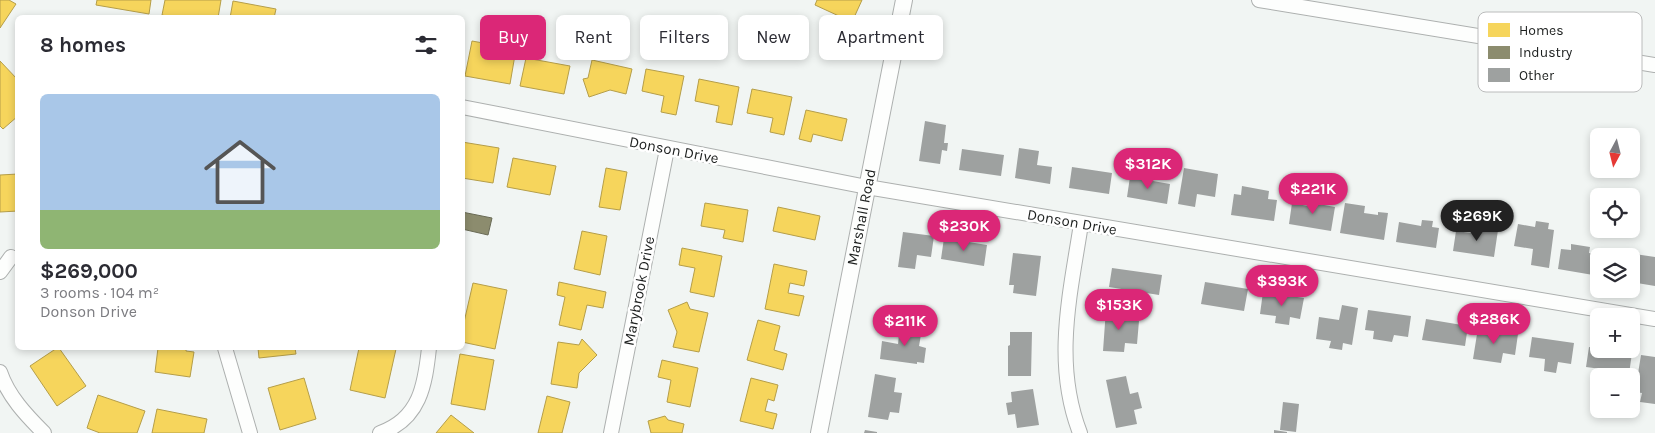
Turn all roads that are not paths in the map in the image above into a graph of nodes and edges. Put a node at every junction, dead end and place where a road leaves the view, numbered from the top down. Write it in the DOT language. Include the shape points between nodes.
graph roads {
  1 [pos="904,0"];
  2 [pos="1259,0"];
  3 [pos="1478,36"];
  4 [pos="1642,64"];
  5 [pos="1655,66"];
  6 [pos="465,108"];
  7 [pos="667,148"];
  8 [pos="867,187"];
  9 [pos="1081,224"];
  10 [pos="11,257"];
  11 [pos="0,272"];
  12 [pos="1655,319"];
  13 [pos="226,350"];
  14 [pos="429,350"];
  15 [pos="0,372"];
  16 [pos="44,433"];
  17 [pos="250,433"];
  18 [pos="380,433"];
  19 [pos="611,433"];
  20 [pos="819,433"];
  21 [pos="1080,433"];
  1 -- 8 [label="street, Marshall Road"];
  2 -- 3 [label="street"];
  4 -- 5 [label="street"];
  6 -- 7 [label="street, Donson Drive"];
  7 -- 8 [label="street, Donson Drive"];
  7 -- 19 [label="street, Marybrook Drive"];
  8 -- 9 [label="street, Donson Drive"];
  8 -- 20 [label="street, Marshall Road"];
  9 -- 12 [label="street, Donson Drive"];
  9 -- 21 [label="street" via="1065,337 1069,392"];
  10 -- 11 [label="street"];
  13 -- 17 [label="street"];
  14 -- 18 [label="street" via="426,373 412,412"];
  15 -- 16 [label="street" via="14,400"];
}
